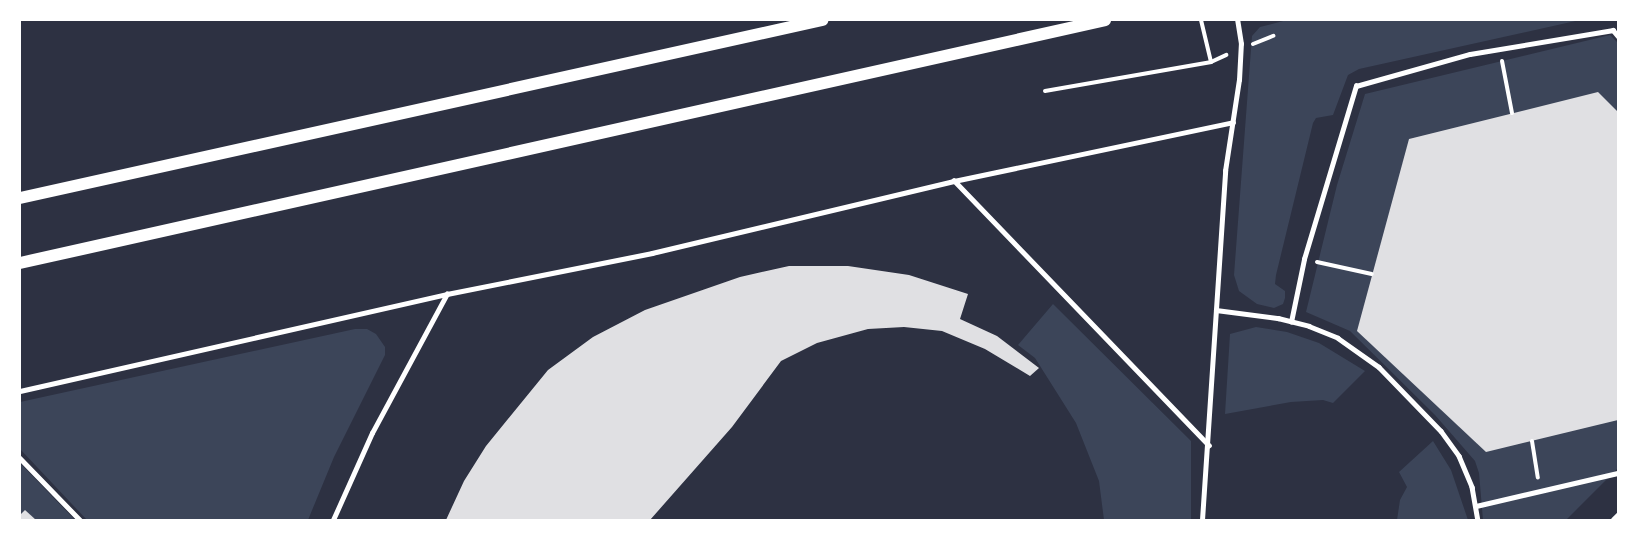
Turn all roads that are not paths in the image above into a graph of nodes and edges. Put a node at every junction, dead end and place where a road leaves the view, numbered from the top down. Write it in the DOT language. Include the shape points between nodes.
graph roads {
  1 [pos="822,20"];
  2 [pos="1105,20"];
  3 [pos="1237,20"];
  4 [pos="1618,36"];
  5 [pos="1233,122"];
  6 [pos="954,181"];
  7 [pos="20,198"];
  8 [pos="20,263"];
  9 [pos="447,294"];
  10 [pos="1216,310"];
  11 [pos="1291,322"];
  12 [pos="20,391"];
  13 [pos="1209,446"];
  14 [pos="20,458"];
  15 [pos="1618,473"];
  16 [pos="1476,506"];
  17 [pos="1618,516"];
  18 [pos="80,520"];
  19 [pos="333,520"];
  20 [pos="1202,520"];
  21 [pos="1478,520"];
  22 [pos="1614,520"];
  1 -- 7 [label="main road"];
  2 -- 8 [label="main road"];
  3 -- 5 [label="lane" via="1241,44"];
  4 -- 11 [label="lane" via="1613,30 1470,54 1356,86 1304,258"];
  5 -- 6 [label="lane"];
  5 -- 10 [label="lane" via="1225,171"];
  6 -- 9 [label="lane" via="652,254"];
  6 -- 13 [label="lane"];
  9 -- 12 [label="lane"];
  9 -- 19 [label="lane" via="372,433"];
  10 -- 11 [label="lane"];
  10 -- 13 [label="lane"];
  11 -- 16 [label="lane" via="1338,338 1397,383 1441,430 1458,456"];
  13 -- 20 [label="lane"];
  14 -- 18 [label="lane"];
  15 -- 16 [label="lane"];
  16 -- 21 [label="lane"];
  17 -- 22 [label="street"];
}
